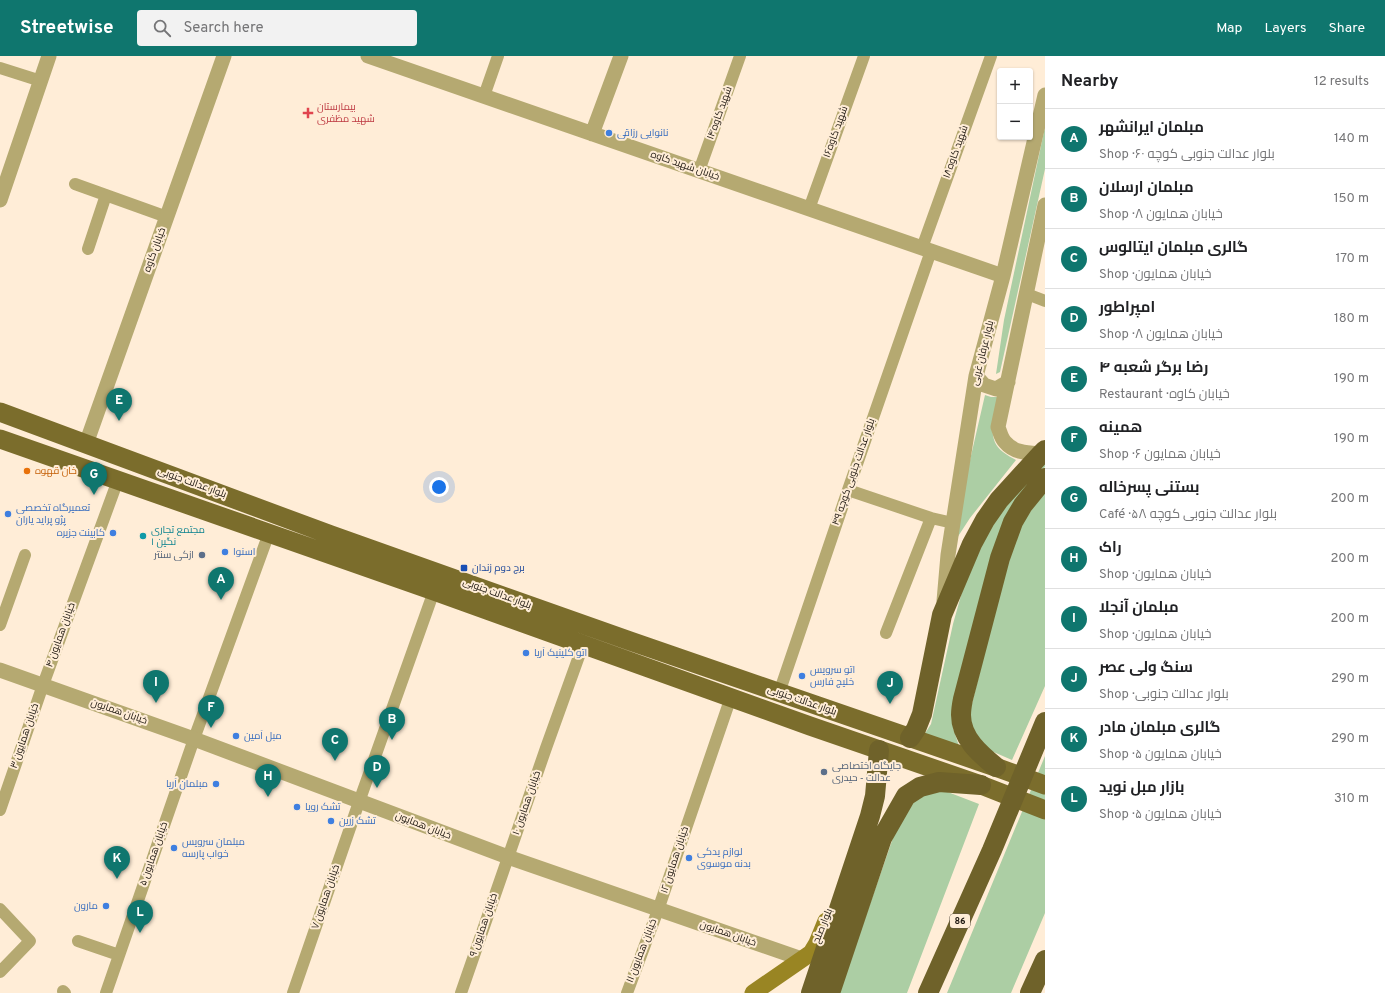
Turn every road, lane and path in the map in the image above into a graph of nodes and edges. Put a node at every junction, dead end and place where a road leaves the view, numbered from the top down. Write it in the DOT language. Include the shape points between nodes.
graph roads {
  1 [pos="49,56"];
  2 [pos="224,56"];
  3 [pos="498,56"];
  4 [pos="621,56"];
  5 [pos="740,56"];
  6 [pos="864,56"];
  7 [pos="991,56"];
  8 [pos="375,57"];
  9 [pos="0,68"];
  10 [pos="40,81"];
  11 [pos="1045,95"];
  12 [pos="484,96"];
  13 [pos="592,134"];
  14 [pos="699,171"];
  15 [pos="75,184"];
  16 [pos="106,196"];
  17 [pos="0,200"];
  18 [pos="1045,206"];
  19 [pos="809,209"];
  20 [pos="167,217"];
  21 [pos="88,249"];
  22 [pos="926,250"];
  23 [pos="1003,276"];
  24 [pos="1026,294"];
  25 [pos="1045,301"];
  26 [pos="976,376"];
  27 [pos="1008,382"];
  28 [pos="0,412"];
  29 [pos="0,440"];
  30 [pos="86,444"];
  31 [pos="1043,452"];
  32 [pos="1045,478"];
  33 [pos="118,480"];
  34 [pos="848,490"];
  35 [pos="931,518"];
  36 [pos="953,523"];
  37 [pos="269,533"];
  38 [pos="331,535"];
  39 [pos="324,553"];
  40 [pos="25,555"];
  41 [pos="434,591"];
  42 [pos="942,615"];
  43 [pos="0,625"];
  44 [pos="886,633"];
  45 [pos="583,645"];
  46 [pos="0,670"];
  47 [pos="43,685"];
  48 [pos="779,693"];
  49 [pos="731,697"];
  50 [pos="1042,730"];
  51 [pos="910,738"];
  52 [pos="194,739"];
  53 [pos="879,750"];
  54 [pos="996,767"];
  55 [pos="981,785"];
  56 [pos="1045,786"];
  57 [pos="359,802"];
  58 [pos="0,810"];
  59 [pos="1045,810"];
  60 [pos="864,835"];
  61 [pos="508,858"];
  62 [pos="0,909"];
  63 [pos="658,910"];
  64 [pos="78,941"];
  65 [pos="119,955"];
  66 [pos="802,959"];
  67 [pos="1045,960"];
  68 [pos="0,972"];
  69 [pos="106,993"];
  70 [pos="293,993"];
  71 [pos="461,993"];
  72 [pos="627,993"];
  73 [pos="753,993"];
  74 [pos="811,993"];
  75 [pos="830,993"];
  76 [pos="928,993"];
  77 [pos="1030,993"];
  1 -- 10 [label="street"];
  2 -- 20 [label="street, خیابان کاوه"];
  3 -- 12 [label="street"];
  4 -- 13 [label="street"];
  5 -- 14 [label="street, شهید کاوه۱۴"];
  6 -- 19 [label="street, شهید کاوه۱۶"];
  7 -- 22 [label="street, شهید کاوه۱۸"];
  8 -- 12 [label="street, خیابان شهید کاوه"];
  9 -- 10 [label="street"];
  10 -- 17 [label="street"];
  11 -- 23 [label="street, بلوار عرفان غربی"];
  12 -- 13 [label="street, خیابان شهید کاوه"];
  13 -- 14 [label="street, خیابان شهید کاوه"];
  14 -- 19 [label="street, خیابان شهید کاوه"];
  15 -- 16 [label="street"];
  16 -- 20 [label="street"];
  16 -- 21 [label="street"];
  18 -- 24 [label="street"];
  19 -- 22 [label="street, خیابان شهید کاوه"];
  20 -- 30 [label="street, خیابان کاوه"];
  22 -- 23 [label="street, خیابان شهید کاوه"];
  22 -- 34 [label="street, بلوار عدالت جنوبی کوچه ۴۹"];
  23 -- 26 [label="street, بلوار عرفان غربی"];
  24 -- 25 [label="street"];
  24 -- 27 [label="street"];
  26 -- 27 [label="street" via="984,385 996,389"];
  26 -- 36 [label="street, بلوار عرفان غربی"];
  27 -- 31 [label="street" via="998,427 1004,441 1013,449 1025,453"];
  28 -- 30 [label="main road, بلوار عدالت جنوبی"];
  29 -- 33 [label="main road, بلوار عدالت جنوبی"];
  30 -- 38 [label="main road, بلوار عدالت جنوبی"];
  31 -- 42 [label="highway" via="999,500 985,520"];
  32 -- 54 [label="highway" via="1013,522 1000,558 963,699 963,728 979,753"];
  33 -- 37 [label="main road, بلوار عدالت جنوبی"];
  33 -- 47 [label="street, خیابان همایون ۴"];
  34 -- 35 [label="street"];
  34 -- 48 [label="street, بلوار عدالت جنوبی کوچه ۴۹"];
  35 -- 36 [label="street"];
  35 -- 44 [label="street"];
  36 -- 42 [label="street, بلوار عرفان غربی"];
  37 -- 39 [label="main road, بلوار عدالت جنوبی"];
  37 -- 52 [label="street, خیابان همایون ۵"];
  38 -- 39 [label="main road"];
  38 -- 48 [label="main road, بلوار عدالت جنوبی"];
  39 -- 41 [label="main road, بلوار عدالت جنوبی"];
  40 -- 43 [label="street"];
  41 -- 45 [label="main road, بلوار عدالت جنوبی"];
  41 -- 57 [label="street, خیابان همایون ۷"];
  42 -- 51 [label="highway" via="922,714"];
  45 -- 49 [label="main road, بلوار عدالت جنوبی"];
  45 -- 61 [label="street, خیابان همایون ۱۰"];
  46 -- 47 [label="street, خیابان همایون"];
  47 -- 52 [label="street, خیابان همایون"];
  47 -- 58 [label="street, خیابان همایون ۳"];
  48 -- 51 [label="main road, بلوار عدالت جنوبی"];
  49 -- 53 [label="main road, بلوار عدالت جنوبی"];
  49 -- 63 [label="street, خیابان همایون ۱۲"];
  50 -- 76 [label="highway, 86"];
  51 -- 54 [label="main road, بلوار عدالت جنوبی"];
  52 -- 57 [label="street, خیابان همایون"];
  52 -- 65 [label="street, خیابان همایون ۵"];
  53 -- 55 [label="main road, بلوار عدالت جنوبی"];
  53 -- 60 [label="highway" via="876,796"];
  54 -- 56 [label="main road, بلوار عدالت جنوبی"];
  55 -- 59 [label="main road, بلوار عدالت جنوبی"];
  55 -- 75 [label="highway" via="939,782 920,787 906,796 882,838"];
  57 -- 61 [label="street, خیابان همایون"];
  57 -- 70 [label="street, خیابان همایون ۷"];
  60 -- 66 [label="main road, بلوار صلح" via="846,868 817,943 811,953"];
  60 -- 74 [label="highway"];
  61 -- 63 [label="street, خیابان همایون"];
  61 -- 71 [label="street, خیابان همایون ۹"];
  62 -- 68 [label="street" via="30,940"];
  63 -- 66 [label="street, خیابان همایون"];
  63 -- 72 [label="street, خیابان همایون ۱۱"];
  64 -- 65 [label="street"];
  65 -- 69 [label="street, خیابان همایون ۵"];
  66 -- 73 [label="main road, بلوار صلح"];
  67 -- 77 [label="highway"];
}
